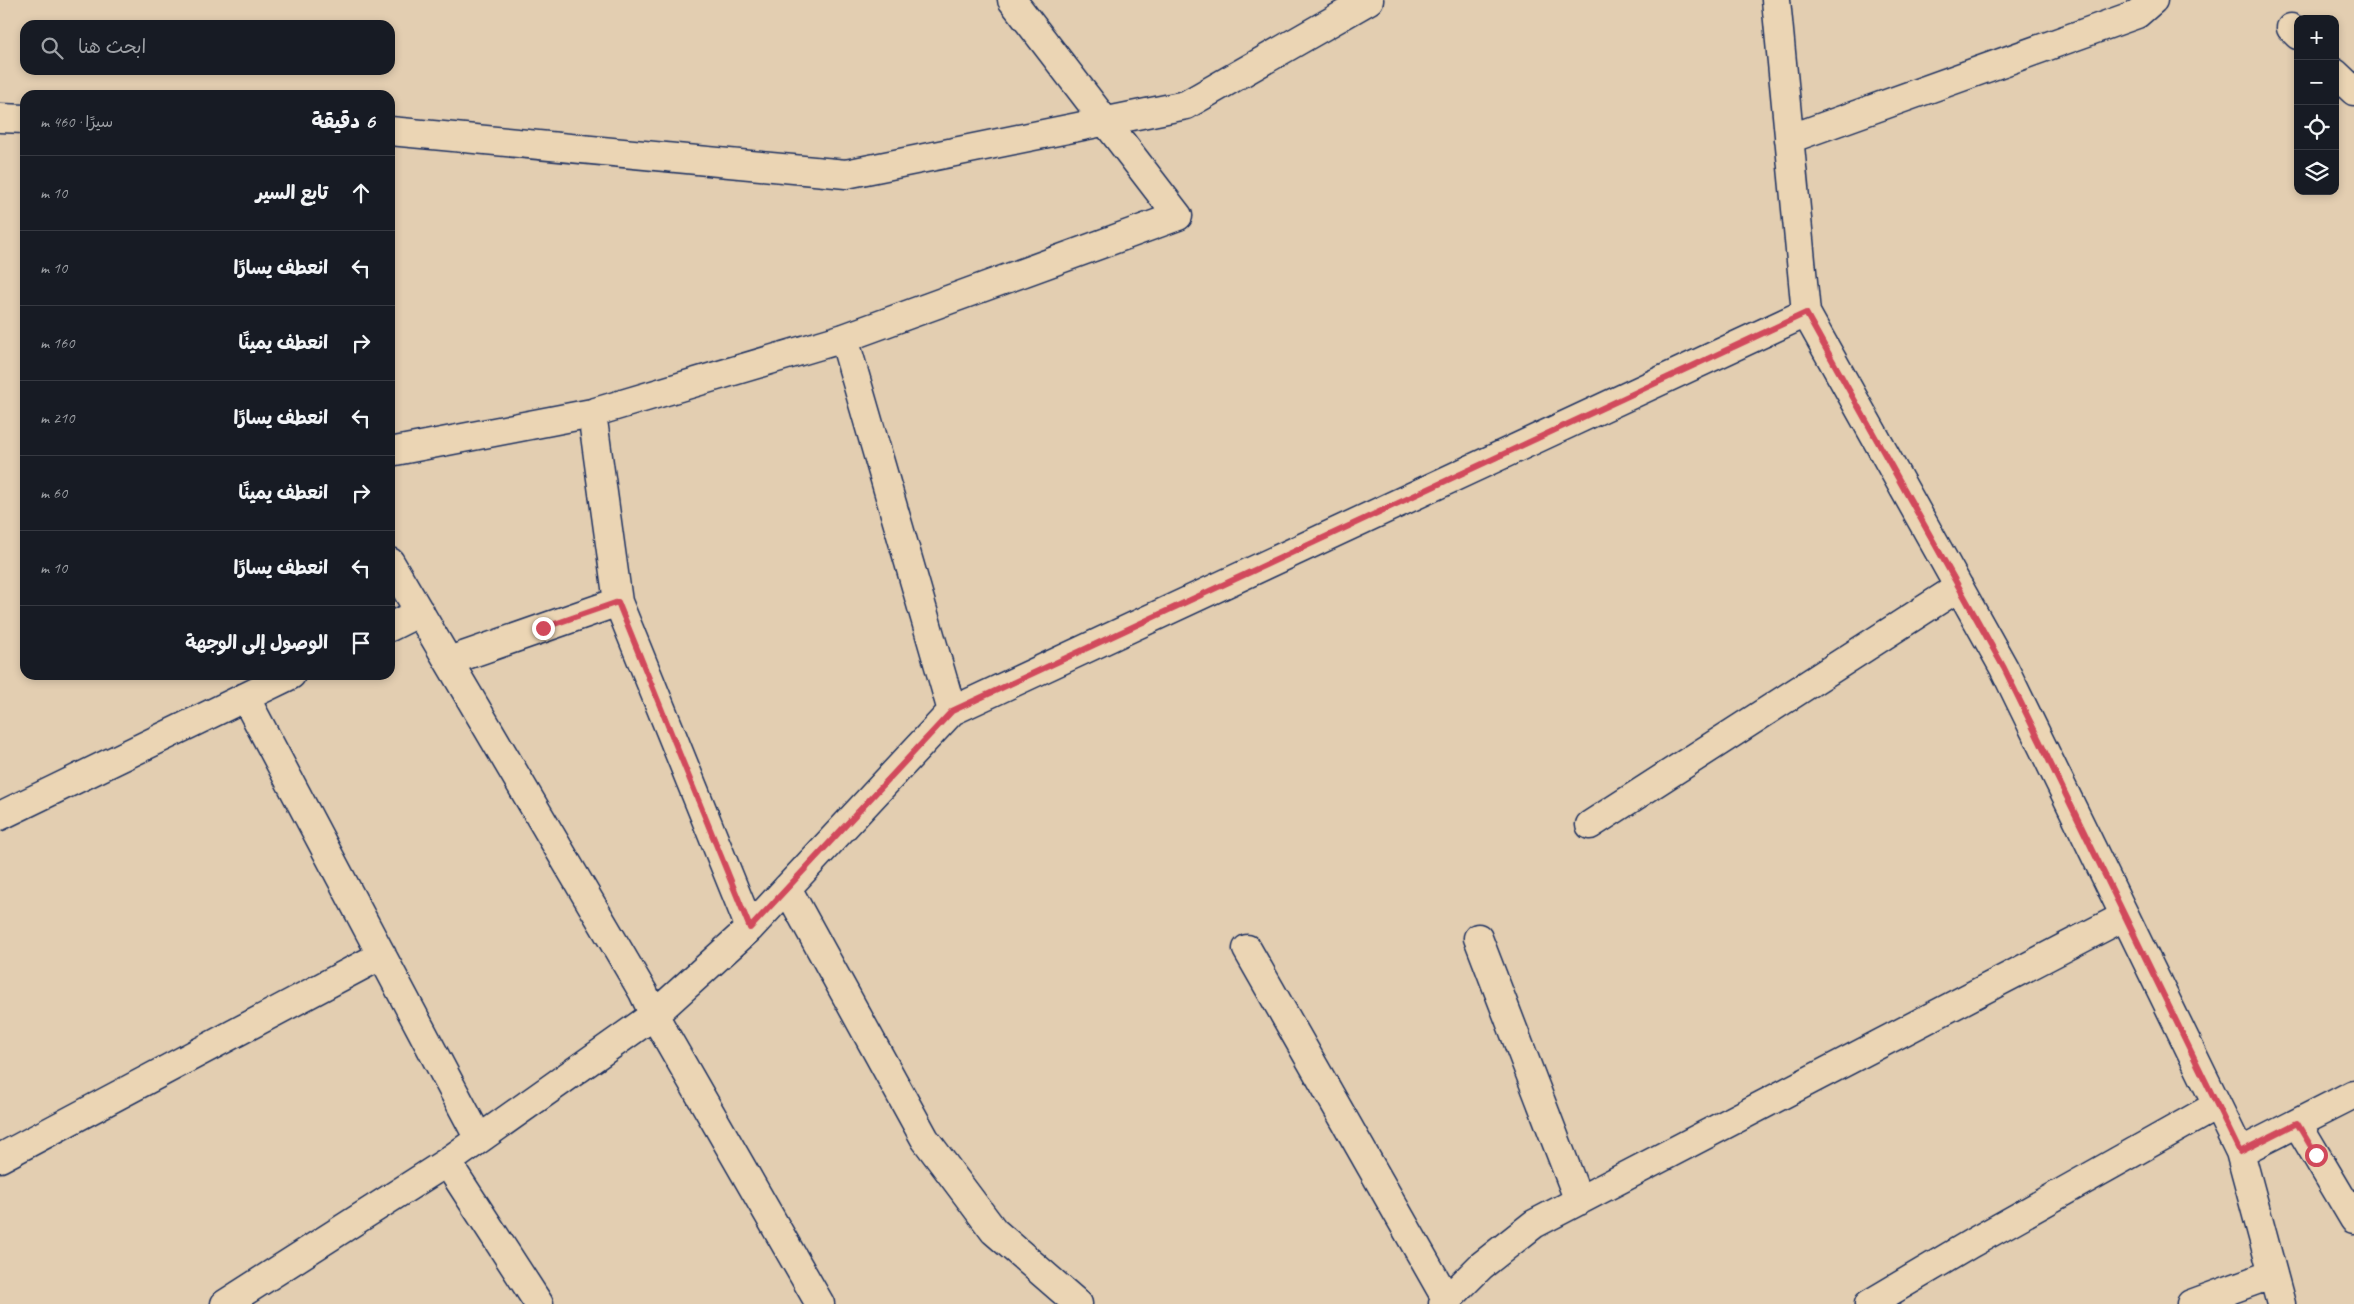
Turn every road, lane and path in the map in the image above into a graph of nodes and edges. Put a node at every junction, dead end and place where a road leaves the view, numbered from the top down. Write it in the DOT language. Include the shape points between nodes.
graph roads {
  1 [pos="1012,0"];
  2 [pos="1369,0"];
  3 [pos="1776,0"];
  4 [pos="2153,0"];
  5 [pos="1338,8"];
  6 [pos="2339,76"];
  7 [pos="2354,91"];
  8 [pos="0,118"];
  9 [pos="20,119"];
  10 [pos="1106,121"];
  11 [pos="395,131"];
  12 [pos="1789,138"];
  13 [pos="1806,313"];
  14 [pos="844,338"];
  15 [pos="592,413"];
  16 [pos="395,451"];
  17 [pos="395,570"];
  18 [pos="1959,587"];
  19 [pos="618,602"];
  20 [pos="420,612"];
  21 [pos="395,624"];
  22 [pos="449,661"];
  23 [pos="281,680"];
  24 [pos="245,697"];
  25 [pos="952,711"];
  26 [pos="0,816"];
  27 [pos="1590,825"];
  28 [pos="787,888"];
  29 [pos="2125,916"];
  30 [pos="750,928"];
  31 [pos="1478,938"];
  32 [pos="1247,949"];
  33 [pos="382,955"];
  34 [pos="654,1016"];
  35 [pos="2354,1094"];
  36 [pos="2216,1106"];
  37 [pos="2297,1123"];
  38 [pos="479,1139"];
  39 [pos="2240,1152"];
  40 [pos="0,1158"];
  41 [pos="446,1162"];
  42 [pos="1579,1201"];
  43 [pos="2354,1219"];
  44 [pos="2273,1274"];
  45 [pos="1445,1302"];
  46 [pos="225,1304"];
  47 [pos="539,1304"];
  48 [pos="820,1304"];
  49 [pos="1078,1304"];
  50 [pos="1869,1304"];
  51 [pos="2191,1304"];
  52 [pos="2281,1304"];
  1 -- 10 [label="street"];
  2 -- 5 [label="street"];
  3 -- 12 [label="street"];
  4 -- 12 [label="street" via="2136,14"];
  5 -- 10 [label="street" via="1186,105"];
  6 -- 7 [label="street"];
  8 -- 9 [label="street"];
  10 -- 11 [label="street" via="846,174"];
  10 -- 14 [label="street" via="1178,216"];
  12 -- 13 [label="street"];
  13 -- 18 [label="street"];
  13 -- 25 [label="street"];
  14 -- 15 [label="street"];
  14 -- 25 [label="street"];
  15 -- 16 [label="street"];
  15 -- 19 [label="street"];
  17 -- 20 [label="street"];
  18 -- 27 [label="street"];
  18 -- 29 [label="street" via="2004,668"];
  19 -- 22 [label="street"];
  19 -- 30 [label="street"];
  20 -- 21 [label="street"];
  20 -- 22 [label="street"];
  22 -- 34 [label="street" via="638,983"];
  23 -- 24 [label="street"];
  24 -- 26 [label="street"];
  24 -- 33 [label="street"];
  25 -- 28 [label="street"];
  28 -- 30 [label="street"];
  28 -- 49 [label="street" via="925,1139 994,1231"];
  29 -- 36 [label="street"];
  29 -- 42 [label="street"];
  30 -- 34 [label="street"];
  31 -- 42 [label="street"];
  32 -- 45 [label="street"];
  33 -- 38 [label="street"];
  33 -- 40 [label="street"];
  34 -- 38 [label="street"];
  34 -- 48 [label="street"];
  35 -- 37 [label="street"];
  36 -- 39 [label="street"];
  36 -- 50 [label="street"];
  37 -- 39 [label="street"];
  37 -- 43 [label="street"];
  38 -- 41 [label="street"];
  39 -- 44 [label="street"];
  41 -- 46 [label="street"];
  41 -- 47 [label="street"];
  42 -- 45 [label="street" via="1534,1224 1481,1266"];
  44 -- 51 [label="street"];
  44 -- 52 [label="street"];
}
